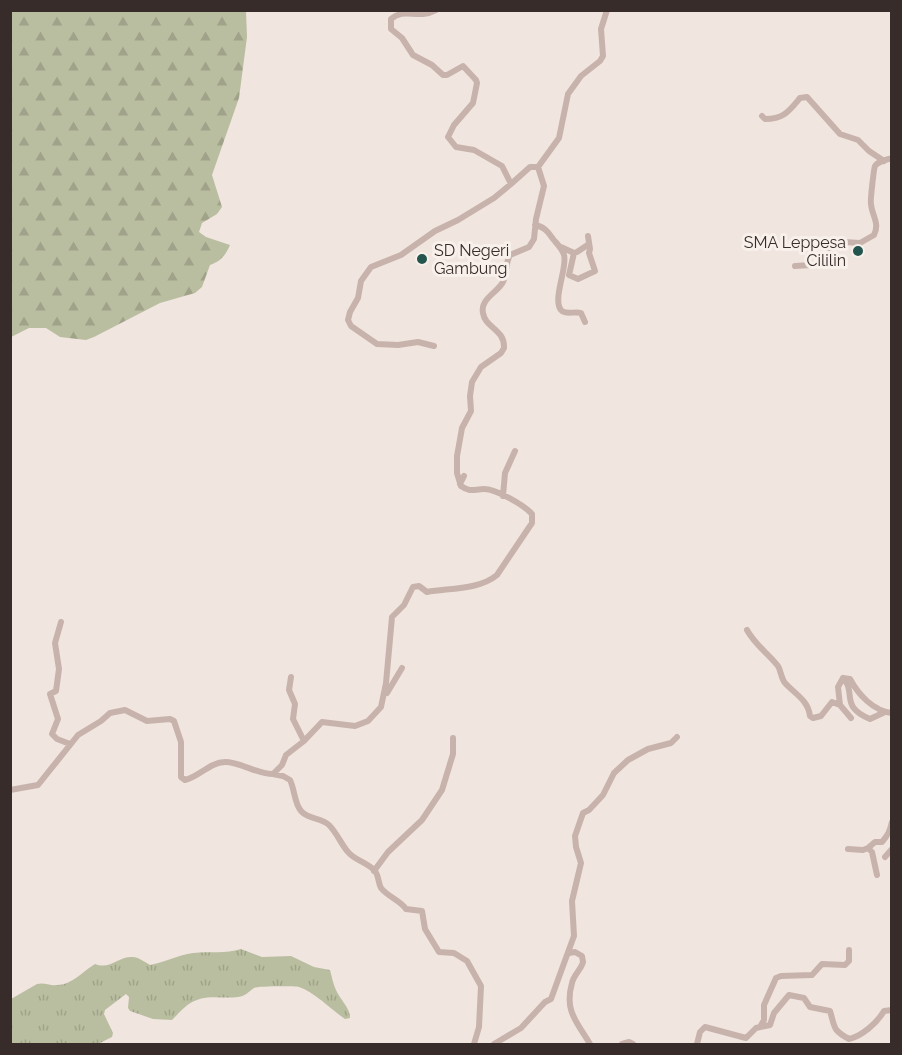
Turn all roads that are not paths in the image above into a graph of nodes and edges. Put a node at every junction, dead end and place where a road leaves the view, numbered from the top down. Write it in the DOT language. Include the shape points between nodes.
graph roads {
  1 [pos="436,10"];
  2 [pos="607,10"];
  3 [pos="762,116"];
  4 [pos="888,159"];
  5 [pos="538,167"];
  6 [pos="510,183"];
  7 [pos="535,225"];
  8 [pos="588,236"];
  9 [pos="589,244"];
  10 [pos="560,246"];
  11 [pos="574,253"];
  12 [pos="795,266"];
  13 [pos="585,322"];
  14 [pos="434,346"];
  15 [pos="515,451"];
  16 [pos="465,476"];
  17 [pos="460,484"];
  18 [pos="503,496"];
  19 [pos="61,622"];
  20 [pos="747,630"];
  21 [pos="402,668"];
  22 [pos="291,677"];
  23 [pos="843,678"];
  24 [pos="840,705"];
  25 [pos="381,707"];
  26 [pos="888,712"];
  27 [pos="851,718"];
  28 [pos="677,737"];
  29 [pos="453,738"];
  30 [pos="304,741"];
  31 [pos="69,744"];
  32 [pos="273,774"];
  33 [pos="10,790"];
  34 [pos="891,822"];
  35 [pos="868,848"];
  36 [pos="848,849"];
  37 [pos="891,849"];
  38 [pos="885,857"];
  39 [pos="375,871"];
  40 [pos="877,875"];
  41 [pos="849,950"];
  42 [pos="567,955"];
  43 [pos="891,1010"];
  44 [pos="760,1027"];
  45 [pos="474,1044"];
  46 [pos="494,1044"];
  47 [pos="590,1044"];
  48 [pos="622,1044"];
  49 [pos="633,1044"];
  50 [pos="697,1044"];
  1 -- 6 [label="street" via="417,16 397,14 390,20 391,29 413,55 443,75 463,66 476,80 473,103 448,137 458,148 474,150 502,166"];
  2 -- 5 [label="street" via="601,29 603,56 567,94 559,138"];
  3 -- 4 [label="street" via="783,117 800,98 807,98 840,134"];
  4 -- 12 [label="street" via="875,166 871,194 877,227 874,235 860,243 836,244 828,254 827,264"];
  5 -- 6 [label="street" via="530,167"];
  5 -- 7 [label="street" via="544,186"];
  6 -- 14 [label="street" via="494,198 401,255 372,267 361,281 349,315 351,326 377,344 418,342"];
  7 -- 10 [label="street" via="542,226"];
  7 -- 17 [label="street" via="533,243 510,255 504,281 483,305 483,315 501,334 504,348 481,367 472,382 471,411 462,428 457,456"];
  8 -- 9 [label="street"];
  9 -- 11 [label="street"];
  9 -- 11 [label="street" via="595,271 578,279 570,277"];
  10 -- 11 [label="street"];
  10 -- 13 [label="street" via="565,263 559,306 567,313 581,313"];
  15 -- 18 [label="street" via="505,473"];
  16 -- 17 [label="street"];
  17 -- 18 [label="street" via="469,491 486,489"];
  18 -- 25 [label="street" via="531,512 532,523 490,580 461,588 429,591 417,585 411,589 404,605 392,617"];
  19 -- 31 [label="street" via="54,643 59,678 56,691 50,696 58,719 52,734"];
  20 -- 24 [label="street" via="777,665 784,682 804,700 810,716 821,716 831,702"];
  21 -- 25 [label="street"];
  22 -- 30 [label="street" via="293,719"];
  23 -- 24 [label="street" via="838,687"];
  23 -- 26 [label="street" via="850,679 860,694"];
  23 -- 26 [label="street" via="852,706 870,719"];
  24 -- 27 [label="street"];
  25 -- 30 [label="street" via="359,725 322,722"];
  28 -- 42 [label="street" via="628,760 614,773 603,795 583,813 575,833 581,863 572,901 574,936"];
  29 -- 39 [label="street" via="453,754 442,790 422,820 388,852"];
  30 -- 32 [label="street"];
  31 -- 32 [label="street" via="110,713 128,711 147,721 172,719 181,742 181,777 188,780 225,762"];
  31 -- 33 [label="street" via="38,785"];
  32 -- 39 [label="street" via="290,780 297,807 303,814 324,821 348,853"];
  34 -- 35 [label="street" via="885,838"];
  35 -- 36 [label="street"];
  35 -- 40 [label="street"];
  37 -- 38 [label="street"];
  39 -- 45 [label="street" via="381,888 390,896 406,909 422,911 425,929 440,952 459,955 470,965 481,990"];
  41 -- 44 [label="street" via="845,965 822,964 812,975 776,978 764,1005"];
  42 -- 46 [label="street" via="551,999 521,1028"];
  42 -- 47 [label="street" via="575,952 583,958 572,983 570,1001 572,1017"];
  43 -- 44 [label="street" via="884,1011 871,1027 849,1039 837,1032 830,1011 810,1007 804,998 789,995 770,1024"];
  44 -- 50 [label="street" via="743,1039 705,1027"];
  48 -- 49 [label="street"];
}
